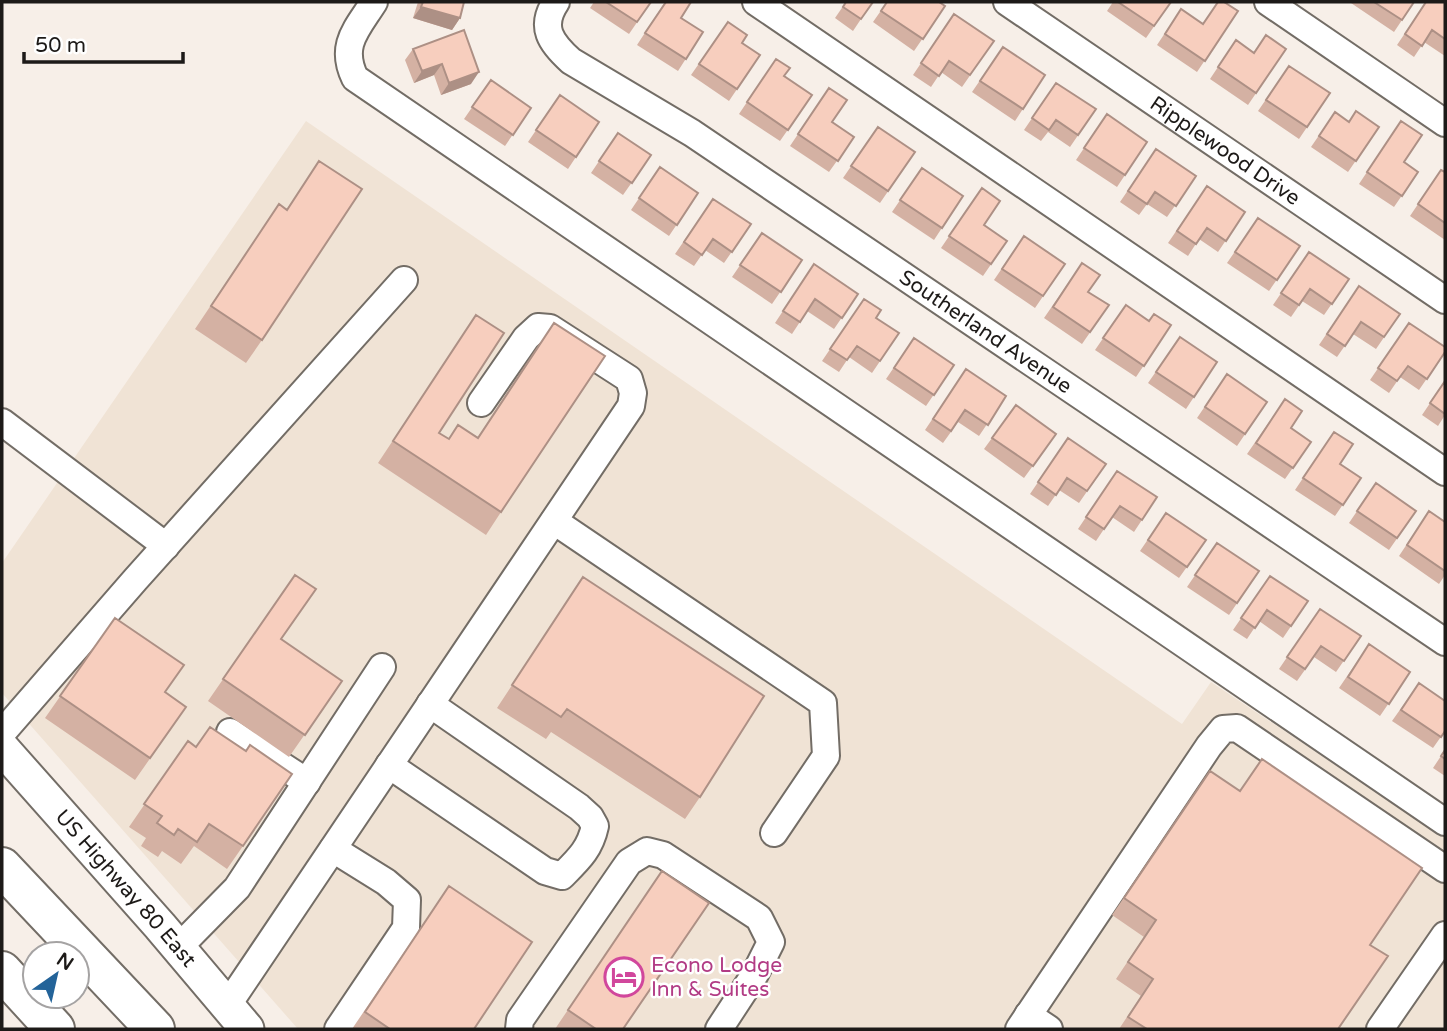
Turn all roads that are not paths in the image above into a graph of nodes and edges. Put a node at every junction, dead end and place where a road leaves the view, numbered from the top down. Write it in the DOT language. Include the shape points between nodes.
graph roads {
  1 [pos="374,2"];
  2 [pos="756,2"];
  3 [pos="1007,2"];
  4 [pos="1268,2"];
  5 [pos="553,6"];
  6 [pos="1445,123"];
  7 [pos="404,280"];
  8 [pos="1445,300"];
  9 [pos="481,402"];
  10 [pos="2,422"];
  11 [pos="1445,472"];
  12 [pos="554,521"];
  13 [pos="166,546"];
  14 [pos="1445,642"];
  15 [pos="382,667"];
  16 [pos="430,704"];
  17 [pos="2,733"];
  18 [pos="230,733"];
  19 [pos="2,748"];
  20 [pos="389,765"];
  21 [pos="307,782"];
  22 [pos="1445,822"];
  23 [pos="774,833"];
  24 [pos="333,849"];
  25 [pos="2,867"];
  26 [pos="1445,869"];
  27 [pos="1445,935"];
  28 [pos="178,948"];
  29 [pos="2,971"];
  30 [pos="2,976"];
  31 [pos="237,1018"];
  32 [pos="1032,1025"];
  33 [pos="32,1029"];
  34 [pos="55,1029"];
  35 [pos="155,1029"];
  36 [pos="338,1029"];
  37 [pos="519,1029"];
  38 [pos="719,1029"];
  39 [pos="1380,1029"];
  1 -- 22 [label="street" via="351,37 349,65 355,78"];
  2 -- 11 [label="street"];
  3 -- 8 [label="street, Ripplewood Drive"];
  4 -- 6 [label="street"];
  5 -- 14 [label="street, Southerland Avenue" via="548,36 570,61 692,133"];
  7 -- 13 [label="street"];
  9 -- 12 [label="street" via="538,327 550,328 629,379 631,406"];
  10 -- 13 [label="street"];
  12 -- 16 [label="street"];
  12 -- 23 [label="street" via="823,703 826,756"];
  13 -- 17 [label="street"];
  15 -- 21 [label="street"];
  16 -- 20 [label="street"];
  16 -- 20 [label="street" via="579,807 595,826 591,843 562,876 545,871"];
  18 -- 21 [label="street"];
  19 -- 28 [label="main road, US Highway 80 East"];
  20 -- 24 [label="street"];
  21 -- 28 [label="street" via="237,888"];
  24 -- 31 [label="street"];
  24 -- 36 [label="street" via="407,900 407,928"];
  25 -- 35 [label="highway"];
  26 -- 32 [label="street" via="1237,728 1223,729"];
  27 -- 39 [label="street"];
  28 -- 31 [label="main road, US Highway 80 East"];
  29 -- 34 [label="highway"];
  30 -- 33 [label="highway"];
  37 -- 38 [label="street" via="520,1020 629,862 647,851 663,855 759,918 771,942"];
}
